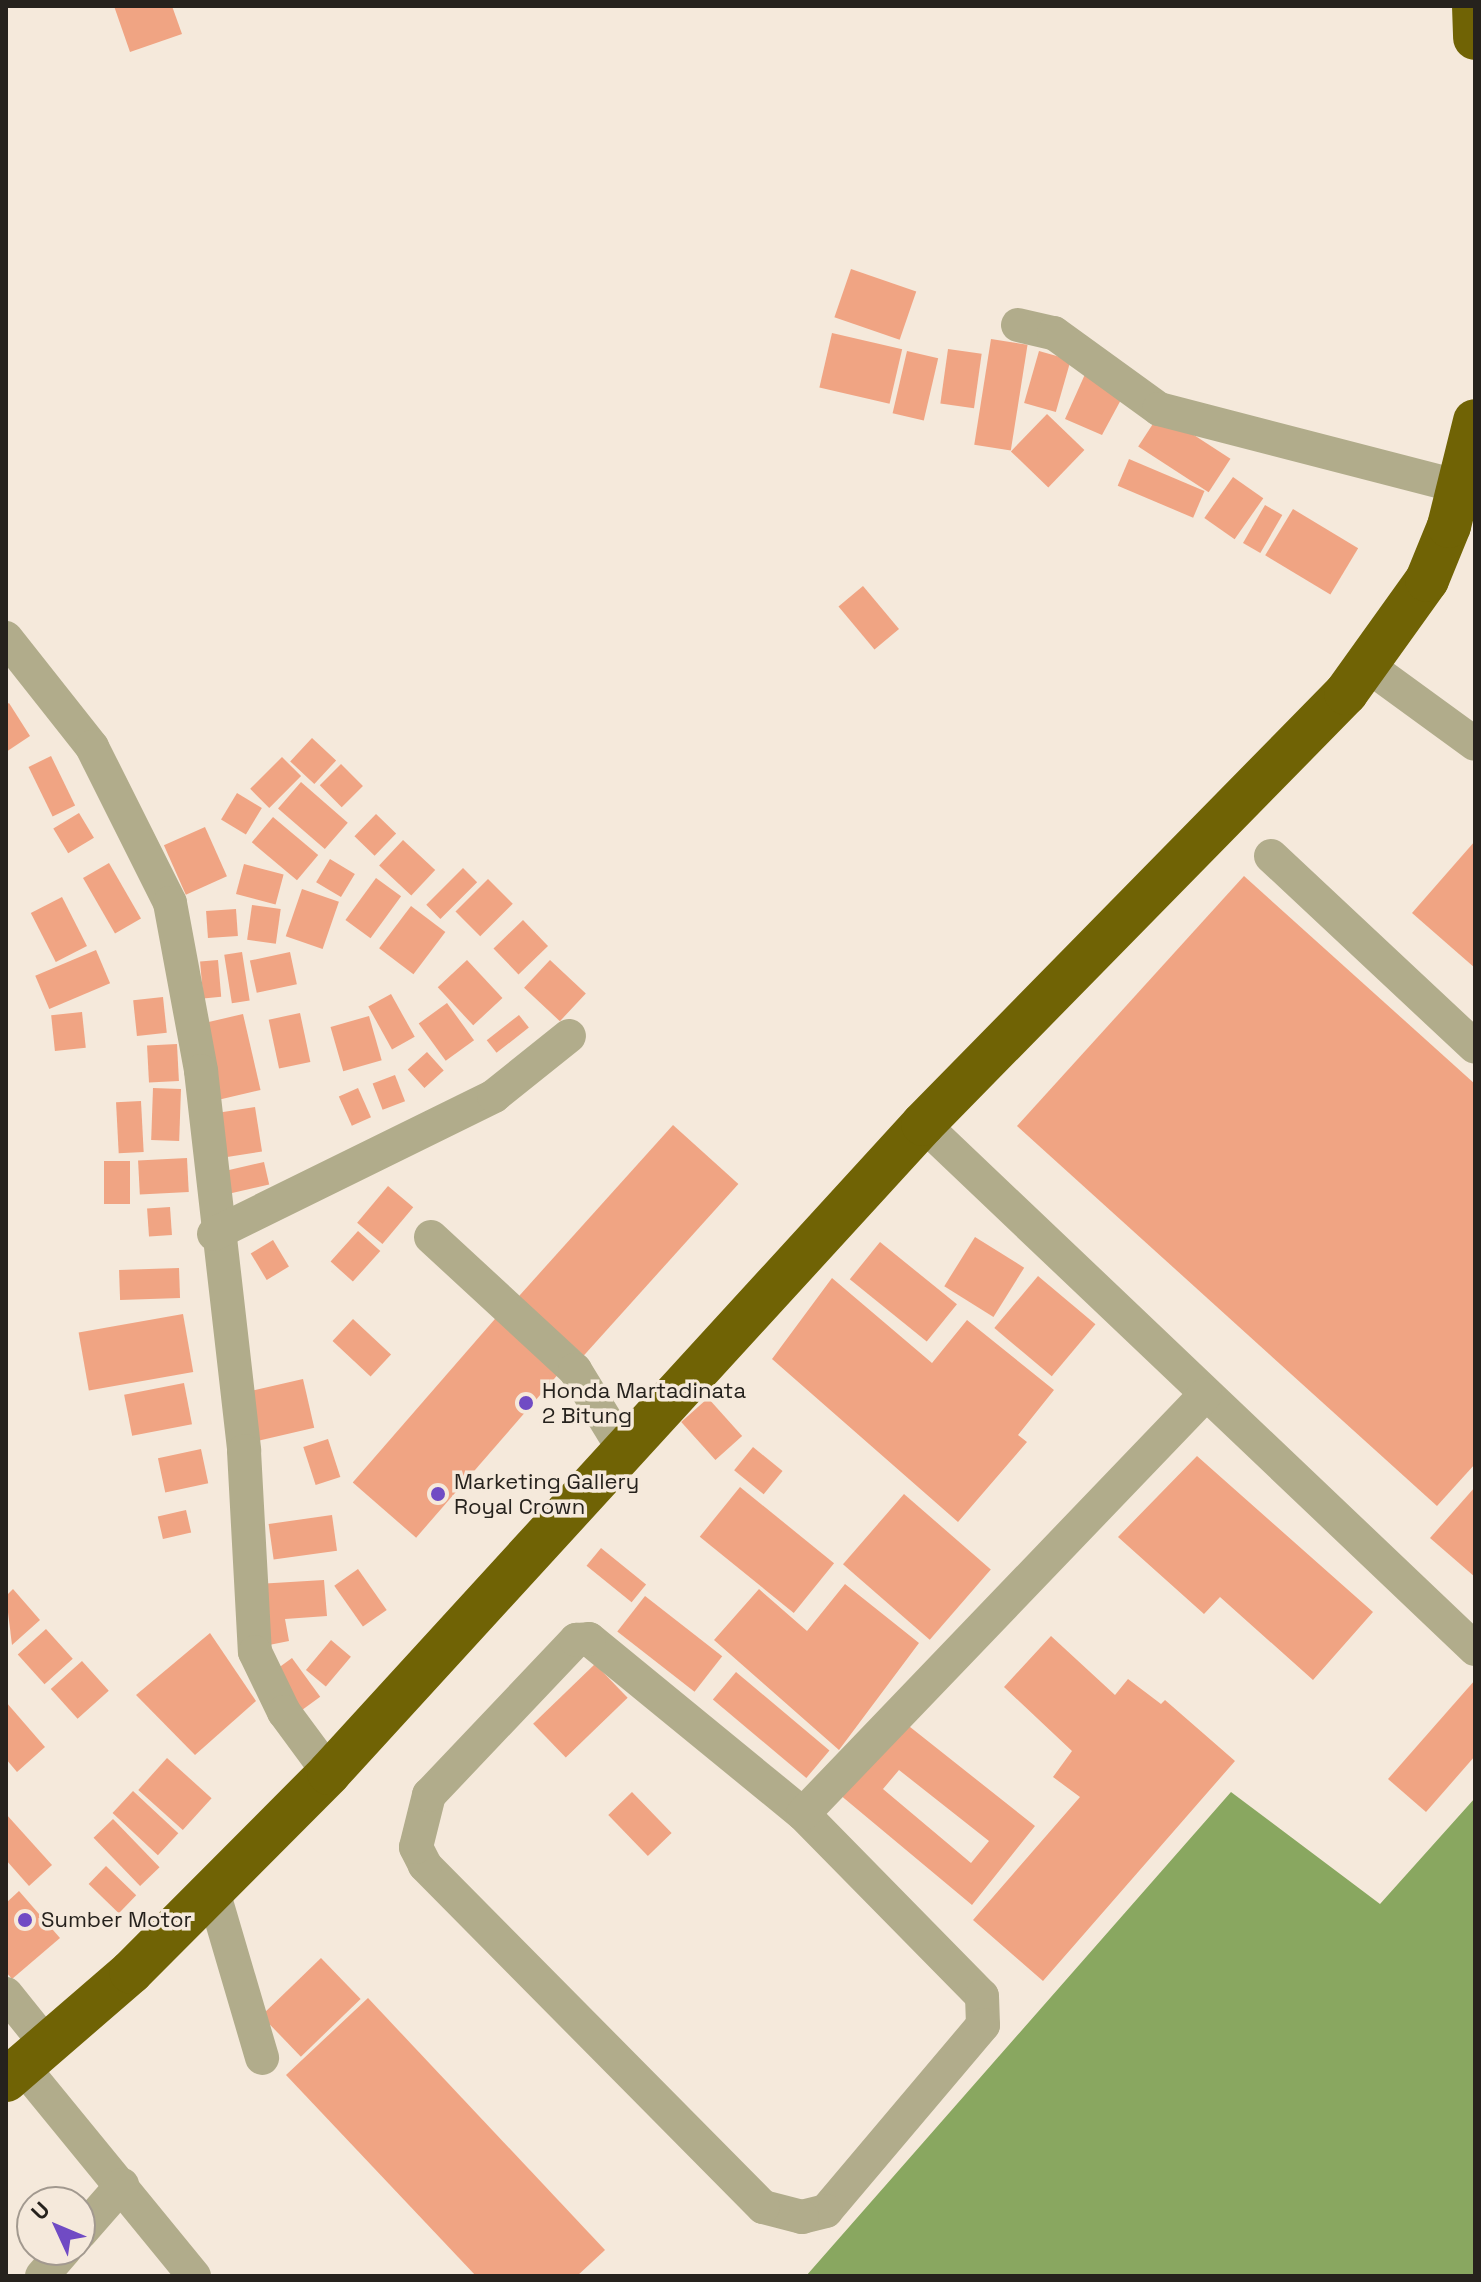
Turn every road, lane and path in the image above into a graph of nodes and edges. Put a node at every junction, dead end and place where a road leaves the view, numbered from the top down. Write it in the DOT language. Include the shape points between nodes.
graph roads {
  1 [pos="1474,6"];
  2 [pos="1475,38"];
  3 [pos="1018,325"];
  4 [pos="1475,421"];
  5 [pos="1461,487"];
  6 [pos="6,638"];
  7 [pos="1368,666"];
  8 [pos="1475,744"];
  9 [pos="1271,856"];
  10 [pos="569,1036"];
  11 [pos="1475,1047"];
  12 [pos="923,1124"];
  13 [pos="214,1234"];
  14 [pos="431,1237"];
  15 [pos="1205,1395"];
  16 [pos="625,1452"];
  17 [pos="1475,1649"];
  18 [pos="329,1773"];
  19 [pos="803,1814"];
  20 [pos="213,1891"];
  21 [pos="6,1994"];
  22 [pos="262,2058"];
  23 [pos="25,2064"];
  24 [pos="122,2185"];
  25 [pos="96,2215"];
  26 [pos="194,2276"];
  1 -- 2 [label="highway"];
  3 -- 5 [label="street" via="1054,333 1159,409"];
  4 -- 5 [label="highway"];
  5 -- 7 [label="highway" via="1427,580"];
  6 -- 13 [label="street" via="92,747 170,903 201,1071"];
  7 -- 8 [label="street"];
  7 -- 12 [label="highway"];
  9 -- 11 [label="street"];
  10 -- 13 [label="street" via="494,1096"];
  12 -- 15 [label="street"];
  12 -- 16 [label="highway"];
  13 -- 18 [label="street" via="244,1451 255,1652 284,1712"];
  14 -- 16 [label="street" via="575,1370"];
  15 -- 17 [label="street"];
  15 -- 19 [label="street"];
  16 -- 18 [label="highway"];
  18 -- 20 [label="highway"];
  19 -- 19 [label="street" via="964,1972 982,1996 983,2025 843,2198 802,2217 763,2207 425,1865 416,1847 429,1795 576,1640 589,1639"];
  20 -- 22 [label="street"];
  20 -- 23 [label="highway"];
  21 -- 23 [label="street"];
  23 -- 24 [label="street"];
  24 -- 25 [label="street"];
  24 -- 26 [label="street"];
}
